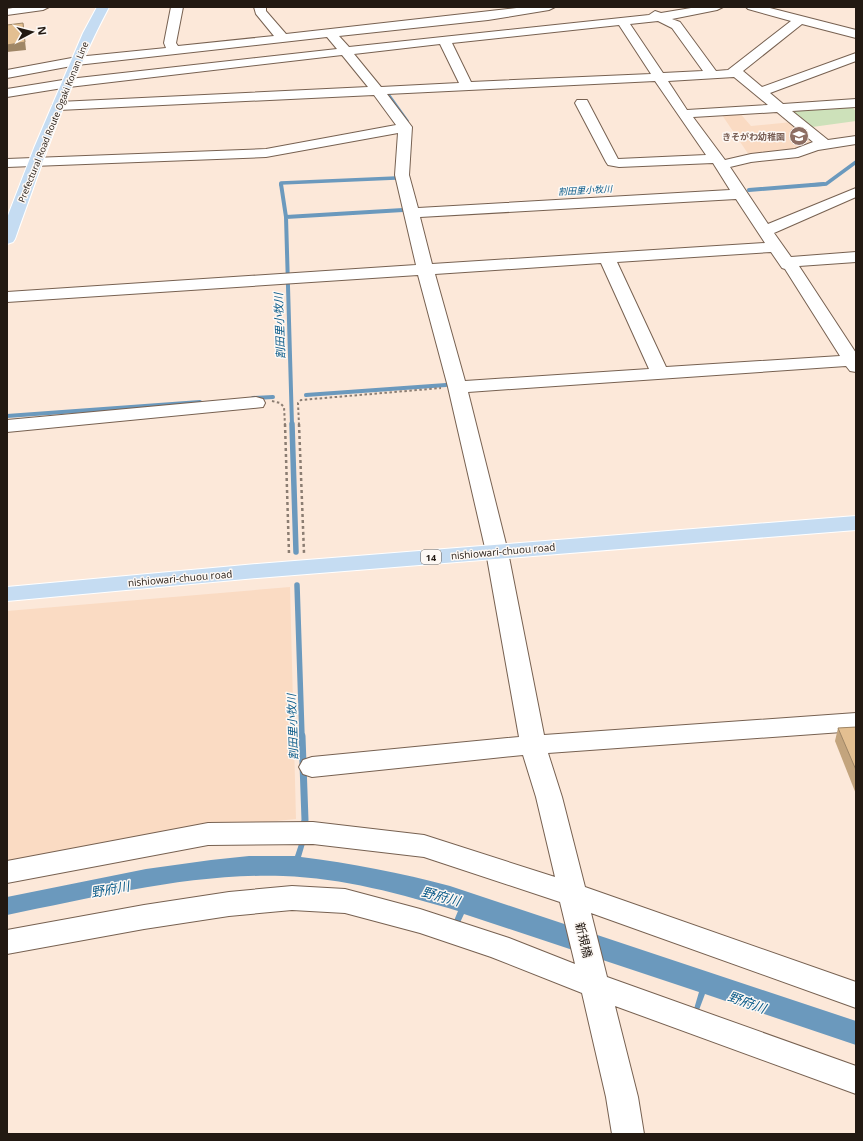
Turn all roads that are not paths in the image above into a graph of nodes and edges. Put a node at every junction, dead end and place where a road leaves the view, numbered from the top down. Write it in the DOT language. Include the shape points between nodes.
graph roads {
  1 [pos="43,7"];
  2 [pos="103,7"];
  3 [pos="177,7"];
  4 [pos="260,7"];
  5 [pos="549,7"];
  6 [pos="635,7"];
  7 [pos="717,7"];
  8 [pos="752,7"];
  9 [pos="454,9"];
  10 [pos="7,12"];
  11 [pos="488,16"];
  12 [pos="661,17"];
  13 [pos="622,20"];
  14 [pos="799,20"];
  15 [pos="856,24"];
  16 [pos="832,28"];
  17 [pos="524,31"];
  18 [pos="331,34"];
  19 [pos="856,34"];
  20 [pos="283,38"];
  21 [pos="445,41"];
  22 [pos="174,51"];
  23 [pos="346,52"];
  24 [pos="853,60"];
  25 [pos="77,61"];
  26 [pos="735,71"];
  27 [pos="7,74"];
  28 [pos="712,75"];
  29 [pos="659,77"];
  30 [pos="69,83"];
  31 [pos="467,87"];
  32 [pos="378,91"];
  33 [pos="856,91"];
  34 [pos="7,93"];
  35 [pos="764,95"];
  36 [pos="582,103"];
  37 [pos="856,103"];
  38 [pos="59,106"];
  39 [pos="782,109"];
  40 [pos="683,114"];
  41 [pos="405,127"];
  42 [pos="856,140"];
  43 [pos="824,144"];
  44 [pos="719,162"];
  45 [pos="7,163"];
  46 [pos="35,163"];
  47 [pos="856,192"];
  48 [pos="740,194"];
  49 [pos="412,213"];
  50 [pos="765,231"];
  51 [pos="7,239"];
  52 [pos="776,247"];
  53 [pos="606,257"];
  54 [pos="856,257"];
  55 [pos="786,262"];
  56 [pos="425,269"];
  57 [pos="7,297"];
  58 [pos="855,363"];
  59 [pos="660,373"];
  60 [pos="457,387"];
  61 [pos="256,402"];
  62 [pos="7,426"];
  63 [pos="856,523"];
  64 [pos="497,552"];
  65 [pos="7,594"];
  66 [pos="856,722"];
  67 [pos="534,745"];
  68 [pos="312,767"];
  69 [pos="7,872"];
  70 [pos="573,895"];
  71 [pos="7,942"];
  72 [pos="595,986"];
  73 [pos="856,995"];
  74 [pos="856,1080"];
  75 [pos="628,1134"];
  1 -- 10 [label="street"];
  2 -- 25 [label="main road, Prefectural Road Route Ogaki Konan Line"];
  3 -- 22 [label="street" via="170,43"];
  4 -- 20 [label="street" via="260,12"];
  5 -- 11 [label="street"];
  6 -- 12 [label="street"];
  7 -- 12 [label="street"];
  8 -- 14 [label="street"];
  9 -- 11 [label="street"];
  11 -- 17 [label="street"];
  11 -- 18 [label="street"];
  12 -- 13 [label="street"];
  12 -- 28 [label="street" via="676,25"];
  13 -- 17 [label="street"];
  13 -- 29 [label="street"];
  14 -- 16 [label="street"];
  14 -- 26 [label="street"];
  15 -- 16 [label="street"];
  16 -- 19 [label="street"];
  17 -- 21 [label="street"];
  18 -- 20 [label="street"];
  18 -- 23 [label="street"];
  20 -- 22 [label="street"];
  21 -- 23 [label="street"];
  21 -- 31 [label="street"];
  22 -- 25 [label="street"];
  23 -- 30 [label="street"];
  23 -- 32 [label="street"];
  24 -- 35 [label="street"];
  25 -- 27 [label="street"];
  25 -- 30 [label="main road, Prefectural Road Route Ogaki Konan Line"];
  26 -- 28 [label="street" via="731,74"];
  26 -- 35 [label="street"];
  28 -- 29 [label="street"];
  29 -- 31 [label="street"];
  29 -- 40 [label="street"];
  30 -- 34 [label="street"];
  30 -- 38 [label="main road, Prefectural Road Route Ogaki Konan Line"];
  31 -- 32 [label="street"];
  32 -- 38 [label="street"];
  32 -- 41 [label="street"];
  33 -- 35 [label="street"];
  35 -- 39 [label="street"];
  36 -- 44 [label="street" via="613,162"];
  37 -- 39 [label="street"];
  38 -- 46 [label="main road, Prefectural Road Route Ogaki Konan Line"];
  39 -- 40 [label="street"];
  39 -- 43 [label="street"];
  40 -- 44 [label="street"];
  41 -- 46 [label="street" via="266,153"];
  41 -- 49 [label="street, 新規橋" via="402,175"];
  42 -- 43 [label="street"];
  43 -- 44 [label="street" via="798,153"];
  44 -- 48 [label="street"];
  45 -- 46 [label="street"];
  46 -- 51 [label="main road, Prefectural Road Route Ogaki Konan Line"];
  47 -- 50 [label="street"];
  48 -- 49 [label="street"];
  48 -- 50 [label="street"];
  49 -- 56 [label="street, 新規橋"];
  50 -- 52 [label="street"];
  52 -- 53 [label="street"];
  52 -- 55 [label="street"];
  53 -- 56 [label="street"];
  53 -- 59 [label="street"];
  54 -- 55 [label="street"];
  55 -- 58 [label="street"];
  56 -- 57 [label="street"];
  56 -- 60 [label="street, 新規橋"];
  58 -- 59 [label="street"];
  59 -- 60 [label="street"];
  60 -- 64 [label="street, 新規橋"];
  61 -- 62 [label="street"];
  63 -- 64 [label="main road, nishiowari-chuou road / 14"];
  64 -- 65 [label="main road, nishiowari-chuou road / 14"];
  64 -- 67 [label="street, 新規橋"];
  66 -- 67 [label="street"];
  67 -- 68 [label="street"];
  67 -- 70 [label="street, 新規橋"];
  69 -- 70 [label="street" via="208,834 304,833 424,846"];
  70 -- 72 [label="street, 新規橋"];
  70 -- 73 [label="street"];
  71 -- 72 [label="street" via="229,904 292,898 345,901 420,921 499,948"];
  72 -- 74 [label="street"];
  72 -- 75 [label="street, 新規橋" via="622,1097"];
}
